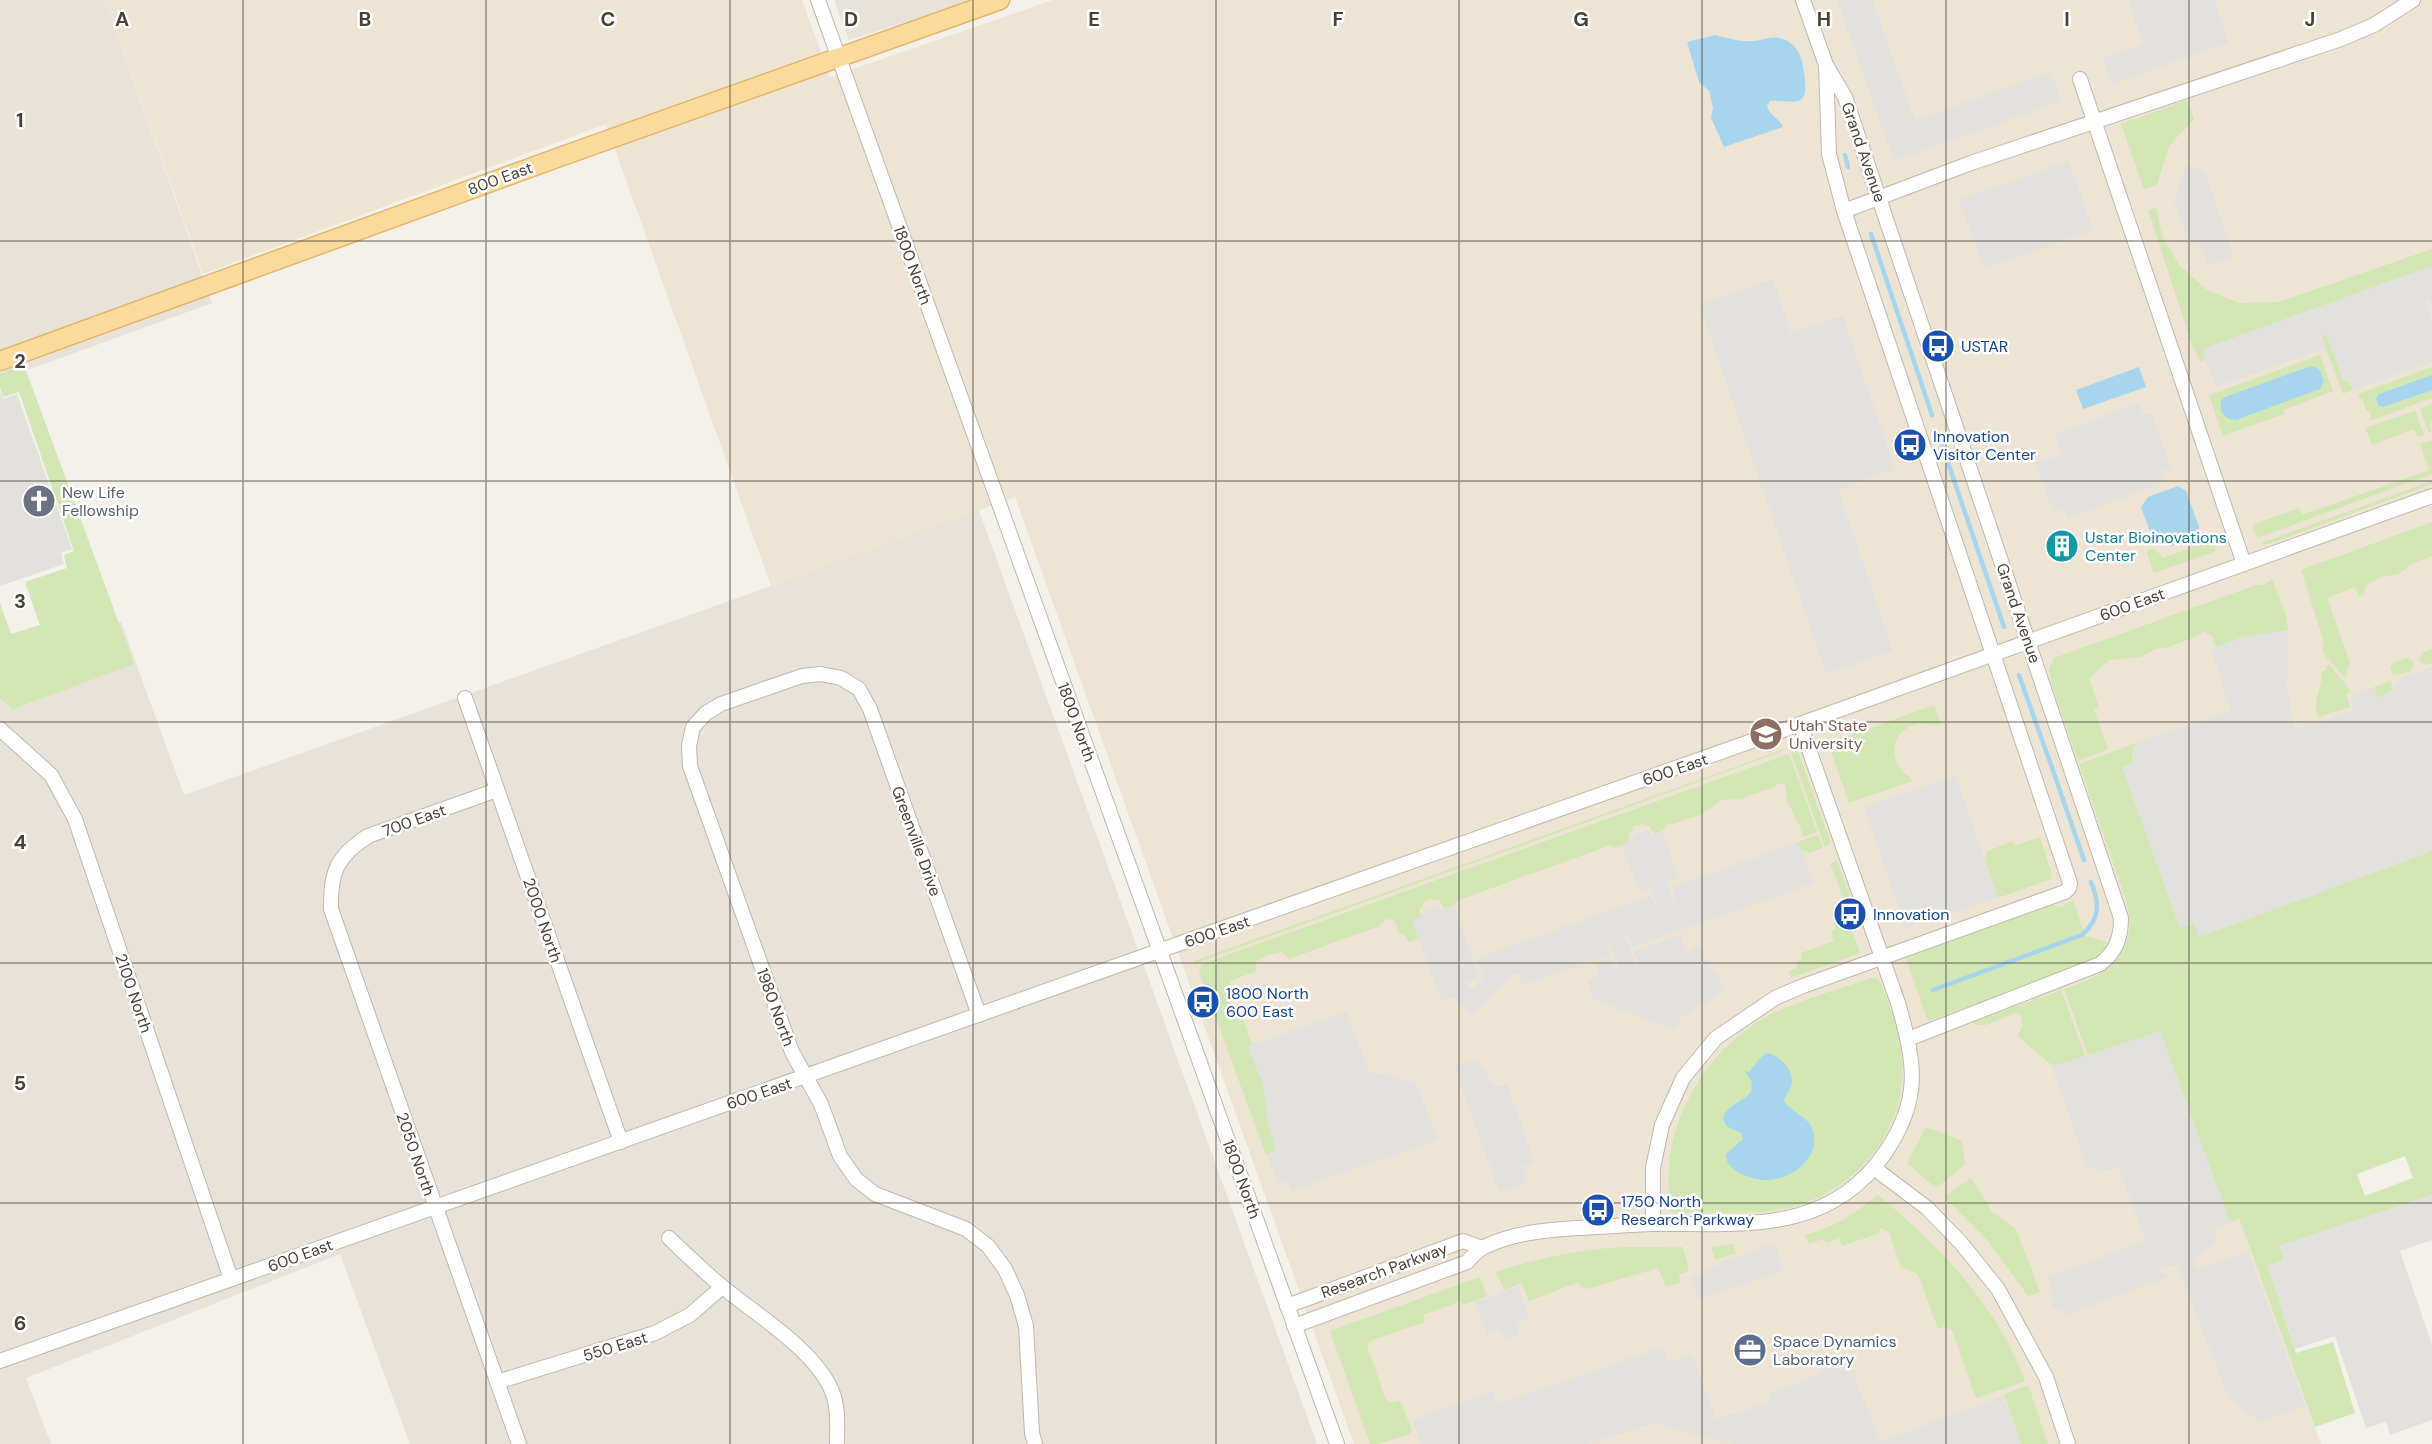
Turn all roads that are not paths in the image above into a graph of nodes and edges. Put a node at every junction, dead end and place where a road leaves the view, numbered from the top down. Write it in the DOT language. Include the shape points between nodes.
graph roads {
  1 [pos="818,0"];
  2 [pos="1000,0"];
  3 [pos="1803,0"];
  4 [pos="2413,0"];
  5 [pos="838,58"];
  6 [pos="1826,65"];
  7 [pos="2080,79"];
  8 [pos="2094,121"];
  9 [pos="1880,198"];
  10 [pos="1844,212"];
  11 [pos="0,361"];
  12 [pos="2432,496"];
  13 [pos="2244,564"];
  14 [pos="2028,642"];
  15 [pos="1994,654"];
  16 [pos="841,678"];
  17 [pos="465,698"];
  18 [pos="1800,724"];
  19 [pos="0,729"];
  20 [pos="497,790"];
  21 [pos="338,861"];
  22 [pos="1160,951"];
  23 [pos="1881,958"];
  24 [pos="979,1015"];
  25 [pos="1908,1039"];
  26 [pos="805,1077"];
  27 [pos="621,1142"];
  28 [pos="1874,1168"];
  29 [pos="435,1208"];
  30 [pos="1653,1224"];
  31 [pos="669,1238"];
  32 [pos="1482,1248"];
  33 [pos="231,1279"];
  34 [pos="722,1287"];
  35 [pos="1287,1305"];
  36 [pos="1294,1326"];
  37 [pos="0,1361"];
  38 [pos="496,1382"];
  39 [pos="519,1444"];
  40 [pos="837,1444"];
  41 [pos="1035,1444"];
  42 [pos="1337,1444"];
  43 [pos="2068,1444"];
  1 -- 5 [label="street, 1800 North"];
  2 -- 5 [label="main road, 800 East"];
  3 -- 6 [label="street, Grand Avenue"];
  4 -- 8 [label="street" via="2374,25 2342,39"];
  5 -- 11 [label="main road, 800 East"];
  5 -- 22 [label="street, 1800 North"];
  6 -- 9 [label="street, Grand Avenue" via="1845,97"];
  6 -- 10 [label="street, Grand Avenue" via="1829,154"];
  7 -- 8 [label="street"];
  8 -- 9 [label="street"];
  8 -- 13 [label="street"];
  9 -- 10 [label="street"];
  9 -- 14 [label="street, Grand Avenue"];
  10 -- 15 [label="street, Grand Avenue"];
  12 -- 13 [label="street, 600 East"];
  13 -- 14 [label="street, 600 East"];
  14 -- 15 [label="street, 600 East"];
  14 -- 25 [label="street, Grand Avenue" via="2117,902 2121,918 2119,940 2108,958 2091,970"];
  15 -- 18 [label="street, 600 East"];
  15 -- 23 [label="street, Grand Avenue" via="2069,875 2069,888"];
  16 -- 24 [label="street, Greenville Drive" via="859,689 870,709"];
  16 -- 26 [label="street, 1980 North" via="802,676 721,704 693,727 688,746 690,766 792,1052"];
  17 -- 20 [label="street, 2000 North"];
  18 -- 22 [label="street, 600 East"];
  18 -- 23 [label="street, Research Parkway"];
  19 -- 33 [label="street, 2100 North" via="51,775 75,819"];
  20 -- 21 [label="street, 700 East" via="368,836"];
  20 -- 27 [label="street, 2000 North"];
  21 -- 29 [label="street, 2050 North" via="330,886 331,909"];
  22 -- 24 [label="street, 600 East"];
  22 -- 35 [label="street, 1800 North"];
  23 -- 25 [label="street, Research Parkway"];
  23 -- 30 [label="street" via="1775,998 1716,1038 1683,1078 1662,1125 1653,1168"];
  24 -- 26 [label="street, 600 East"];
  25 -- 28 [label="street, Research Parkway" via="1913,1075 1908,1112"];
  26 -- 27 [label="street, 600 East"];
  26 -- 41 [label="street, 1980 North" via="821,1104 840,1156 856,1179 876,1194 966,1229 987,1246 1005,1269 1026,1326"];
  27 -- 29 [label="street, 600 East"];
  28 -- 30 [label="street, Research Parkway" via="1838,1198 1771,1223"];
  28 -- 43 [label="street" via="1927,1208 1998,1289 2046,1377"];
  29 -- 33 [label="street, 600 East"];
  29 -- 38 [label="street, 2050 North"];
  30 -- 32 [label="street, Research Parkway" via="1523,1234"];
  31 -- 34 [label="street"];
  32 -- 35 [label="street, Research Parkway" via="1464,1241"];
  32 -- 36 [label="street, Research Parkway" via="1467,1262"];
  33 -- 37 [label="street, 600 East"];
  34 -- 38 [label="street, 550 East" via="690,1315 656,1333"];
  34 -- 40 [label="street" via="820,1369 832,1389 837,1409"];
  35 -- 36 [label="street, 1800 North"];
  36 -- 42 [label="street, 1800 North"];
  38 -- 39 [label="street, 2050 North"];
}
